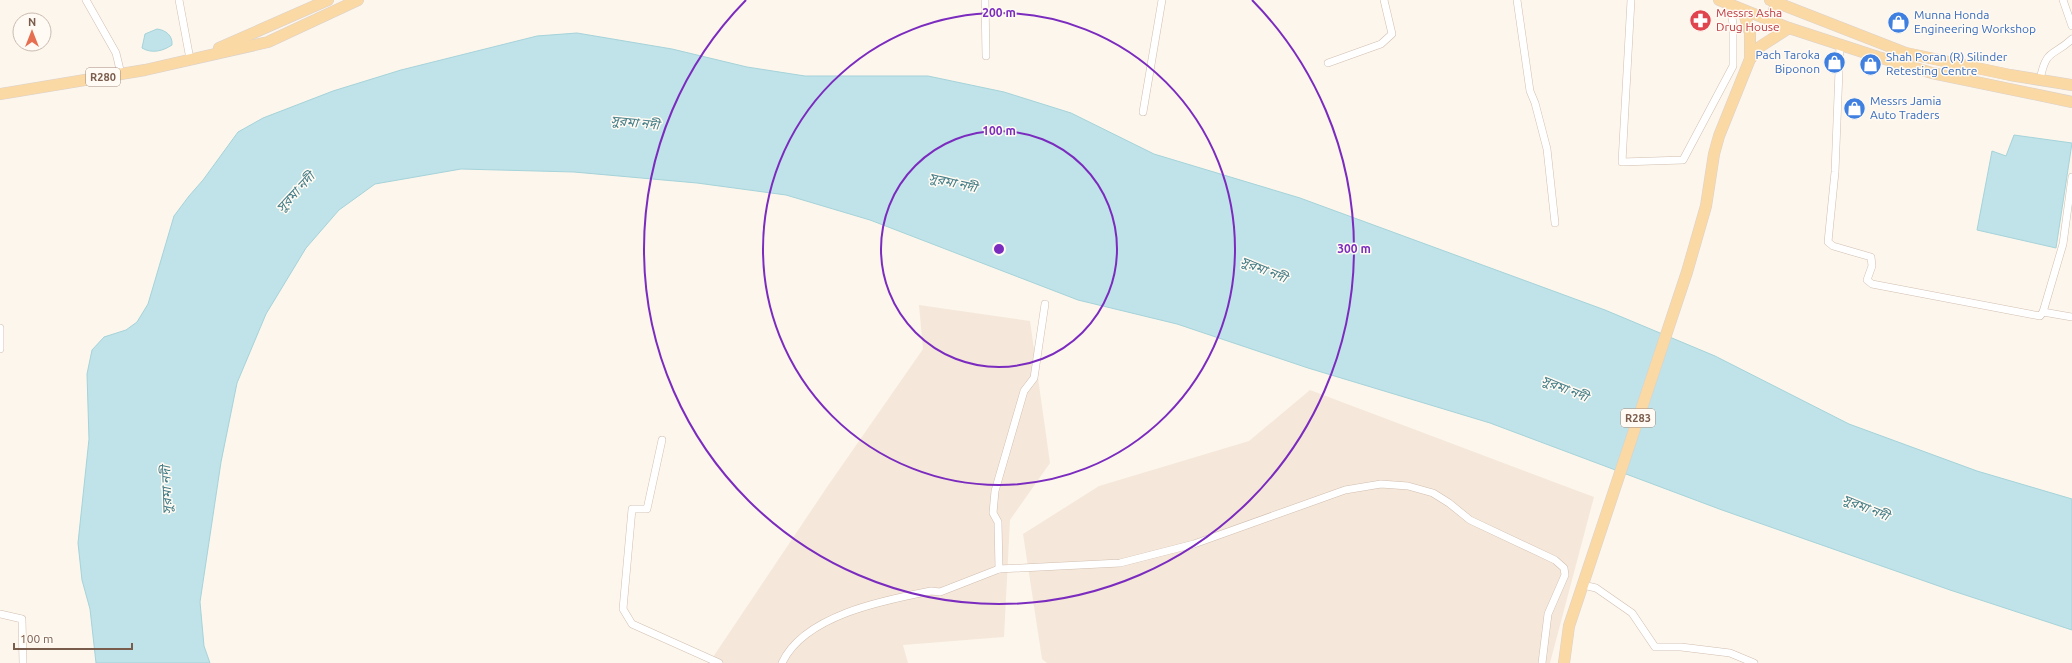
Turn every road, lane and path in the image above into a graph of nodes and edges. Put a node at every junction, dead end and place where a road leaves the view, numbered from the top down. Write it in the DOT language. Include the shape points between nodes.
graph roads {
  1 [pos="86,0"];
  2 [pos="180,0"];
  3 [pos="328,0"];
  4 [pos="358,0"];
  5 [pos="985,0"];
  6 [pos="1162,0"];
  7 [pos="1384,0"];
  8 [pos="1517,0"];
  9 [pos="1631,0"];
  10 [pos="1719,0"];
  11 [pos="2063,0"];
  12 [pos="1774,1"];
  13 [pos="1730,4"];
  14 [pos="1743,10"];
  15 [pos="1770,21"];
  16 [pos="2072,26"];
  17 [pos="1789,28"];
  18 [pos="2072,39"];
  19 [pos="1840,45"];
  20 [pos="986,56"];
  21 [pos="1750,59"];
  22 [pos="190,60"];
  23 [pos="1328,63"];
  24 [pos="121,74"];
  25 [pos="2040,80"];
  26 [pos="2072,85"];
  27 [pos="0,94"];
  28 [pos="2072,102"];
  29 [pos="1143,112"];
  30 [pos="2072,177"];
  31 [pos="1555,223"];
  32 [pos="1045,304"];
  33 [pos="2043,312"];
  34 [pos="2072,317"];
  35 [pos="0,328"];
  36 [pos="0,349"];
  37 [pos="662,440"];
  38 [pos="999,569"];
  39 [pos="1582,584"];
  40 [pos="0,614"];
  41 [pos="23,663"];
  42 [pos="719,663"];
  43 [pos="782,663"];
  44 [pos="1542,663"];
  45 [pos="1564,663"];
  46 [pos="1754,663"];
  1 -- 24 [label="street" via="116,52"];
  2 -- 22 [label="street"];
  3 -- 22 [label="main road"];
  4 -- 22 [label="main road, R280" via="268,42"];
  5 -- 20 [label="street"];
  6 -- 29 [label="street"];
  7 -- 23 [label="street" via="1392,34 1381,44"];
  8 -- 31 [label="street" via="1530,91 1536,103 1547,149"];
  9 -- 13 [label="street" via="1622,162 1683,160 1733,66 1733,24"];
  10 -- 13 [label="main road"];
  11 -- 16 [label="street"];
  12 -- 15 [label="main road"];
  12 -- 25 [label="main road" via="1906,53"];
  13 -- 14 [label="main road"];
  14 -- 15 [label="main road"];
  14 -- 21 [label="main road" via="1750,33"];
  15 -- 17 [label="main road"];
  17 -- 19 [label="main road"];
  17 -- 21 [label="main road" via="1761,46"];
  18 -- 25 [label="street" via="2045,60"];
  19 -- 28 [label="main road" via="1932,73"];
  19 -- 33 [label="street" via="1835,172 1828,242 1853,253 1871,257 1872,266 1867,280 1872,284 2034,317 2040,316"];
  21 -- 39 [label="main road, R283" via="1714,154 1706,206 1687,272"];
  22 -- 24 [label="main road, R280"];
  24 -- 27 [label="main road, R280"];
  25 -- 26 [label="main road"];
  30 -- 33 [label="street" via="2063,244"];
  32 -- 38 [label="street" via="1034,378 1024,392 995,491 993,513 998,522"];
  33 -- 34 [label="street"];
  35 -- 36 [label="street"];
  37 -- 42 [label="street" via="647,509 632,509 623,609 632,624"];
  38 -- 43 [label="street" via="940,592 931,591 889,599 848,612 812,630 795,643"];
  38 -- 44 [label="street" via="1120,563 1194,544 1345,490 1381,484 1408,486 1432,493 1470,520 1555,560 1564,568 1565,575 1548,614"];
  39 -- 45 [label="main road, R283" via="1569,626"];
  39 -- 46 [label="street" via="1596,588 1632,613 1655,647 1681,647 1730,653"];
  40 -- 41 [label="street" via="22,619"];
}
